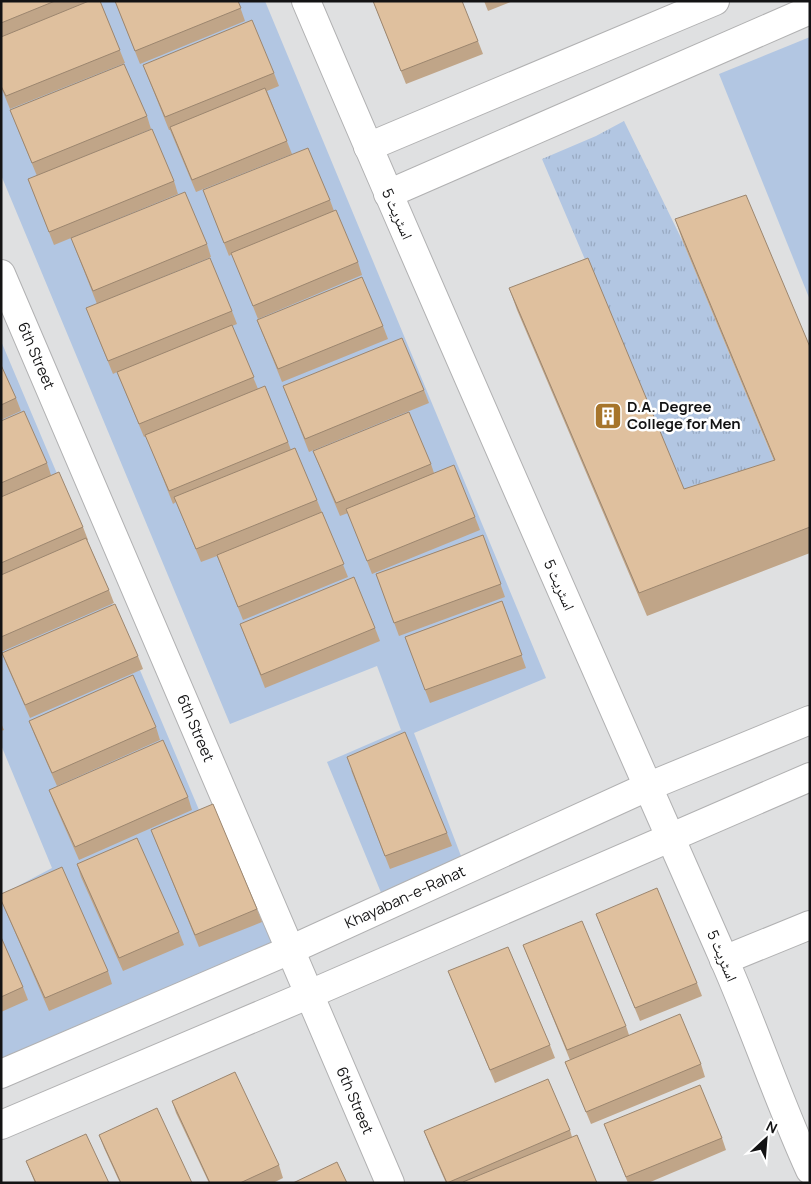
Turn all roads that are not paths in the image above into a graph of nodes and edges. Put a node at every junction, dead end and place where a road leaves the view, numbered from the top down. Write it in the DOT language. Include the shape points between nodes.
graph roads {
  1 [pos="306,1"];
  2 [pos="716,1"];
  3 [pos="810,10"];
  4 [pos="368,147"];
  5 [pos="388,194"];
  6 [pos="1,274"];
  7 [pos="810,720"];
  8 [pos="810,777"];
  9 [pos="647,787"];
  10 [pos="669,836"];
  11 [pos="810,925"];
  12 [pos="290,950"];
  13 [pos="724,960"];
  14 [pos="310,994"];
  15 [pos="1,1074"];
  16 [pos="1,1125"];
  17 [pos="808,1163"];
  18 [pos="390,1183"];
  1 -- 4 [label="street, اسٹریٹ 5"];
  2 -- 4 [label="street"];
  3 -- 5 [label="street"];
  4 -- 5 [label="street, اسٹریٹ 5"];
  5 -- 9 [label="street, اسٹریٹ 5"];
  6 -- 12 [label="street, 6th Street"];
  7 -- 9 [label="street, Khayaban-e-Rahat"];
  8 -- 10 [label="street"];
  9 -- 10 [label="street, اسٹریٹ 5"];
  9 -- 12 [label="street, Khayaban-e-Rahat"];
  10 -- 13 [label="street, اسٹریٹ 5"];
  10 -- 14 [label="street"];
  11 -- 13 [label="street"];
  12 -- 14 [label="street, 6th Street"];
  12 -- 15 [label="street, Khayaban-e-Rahat"];
  13 -- 17 [label="street, اسٹریٹ 5"];
  14 -- 16 [label="street"];
  14 -- 18 [label="street, 6th Street"];
}
